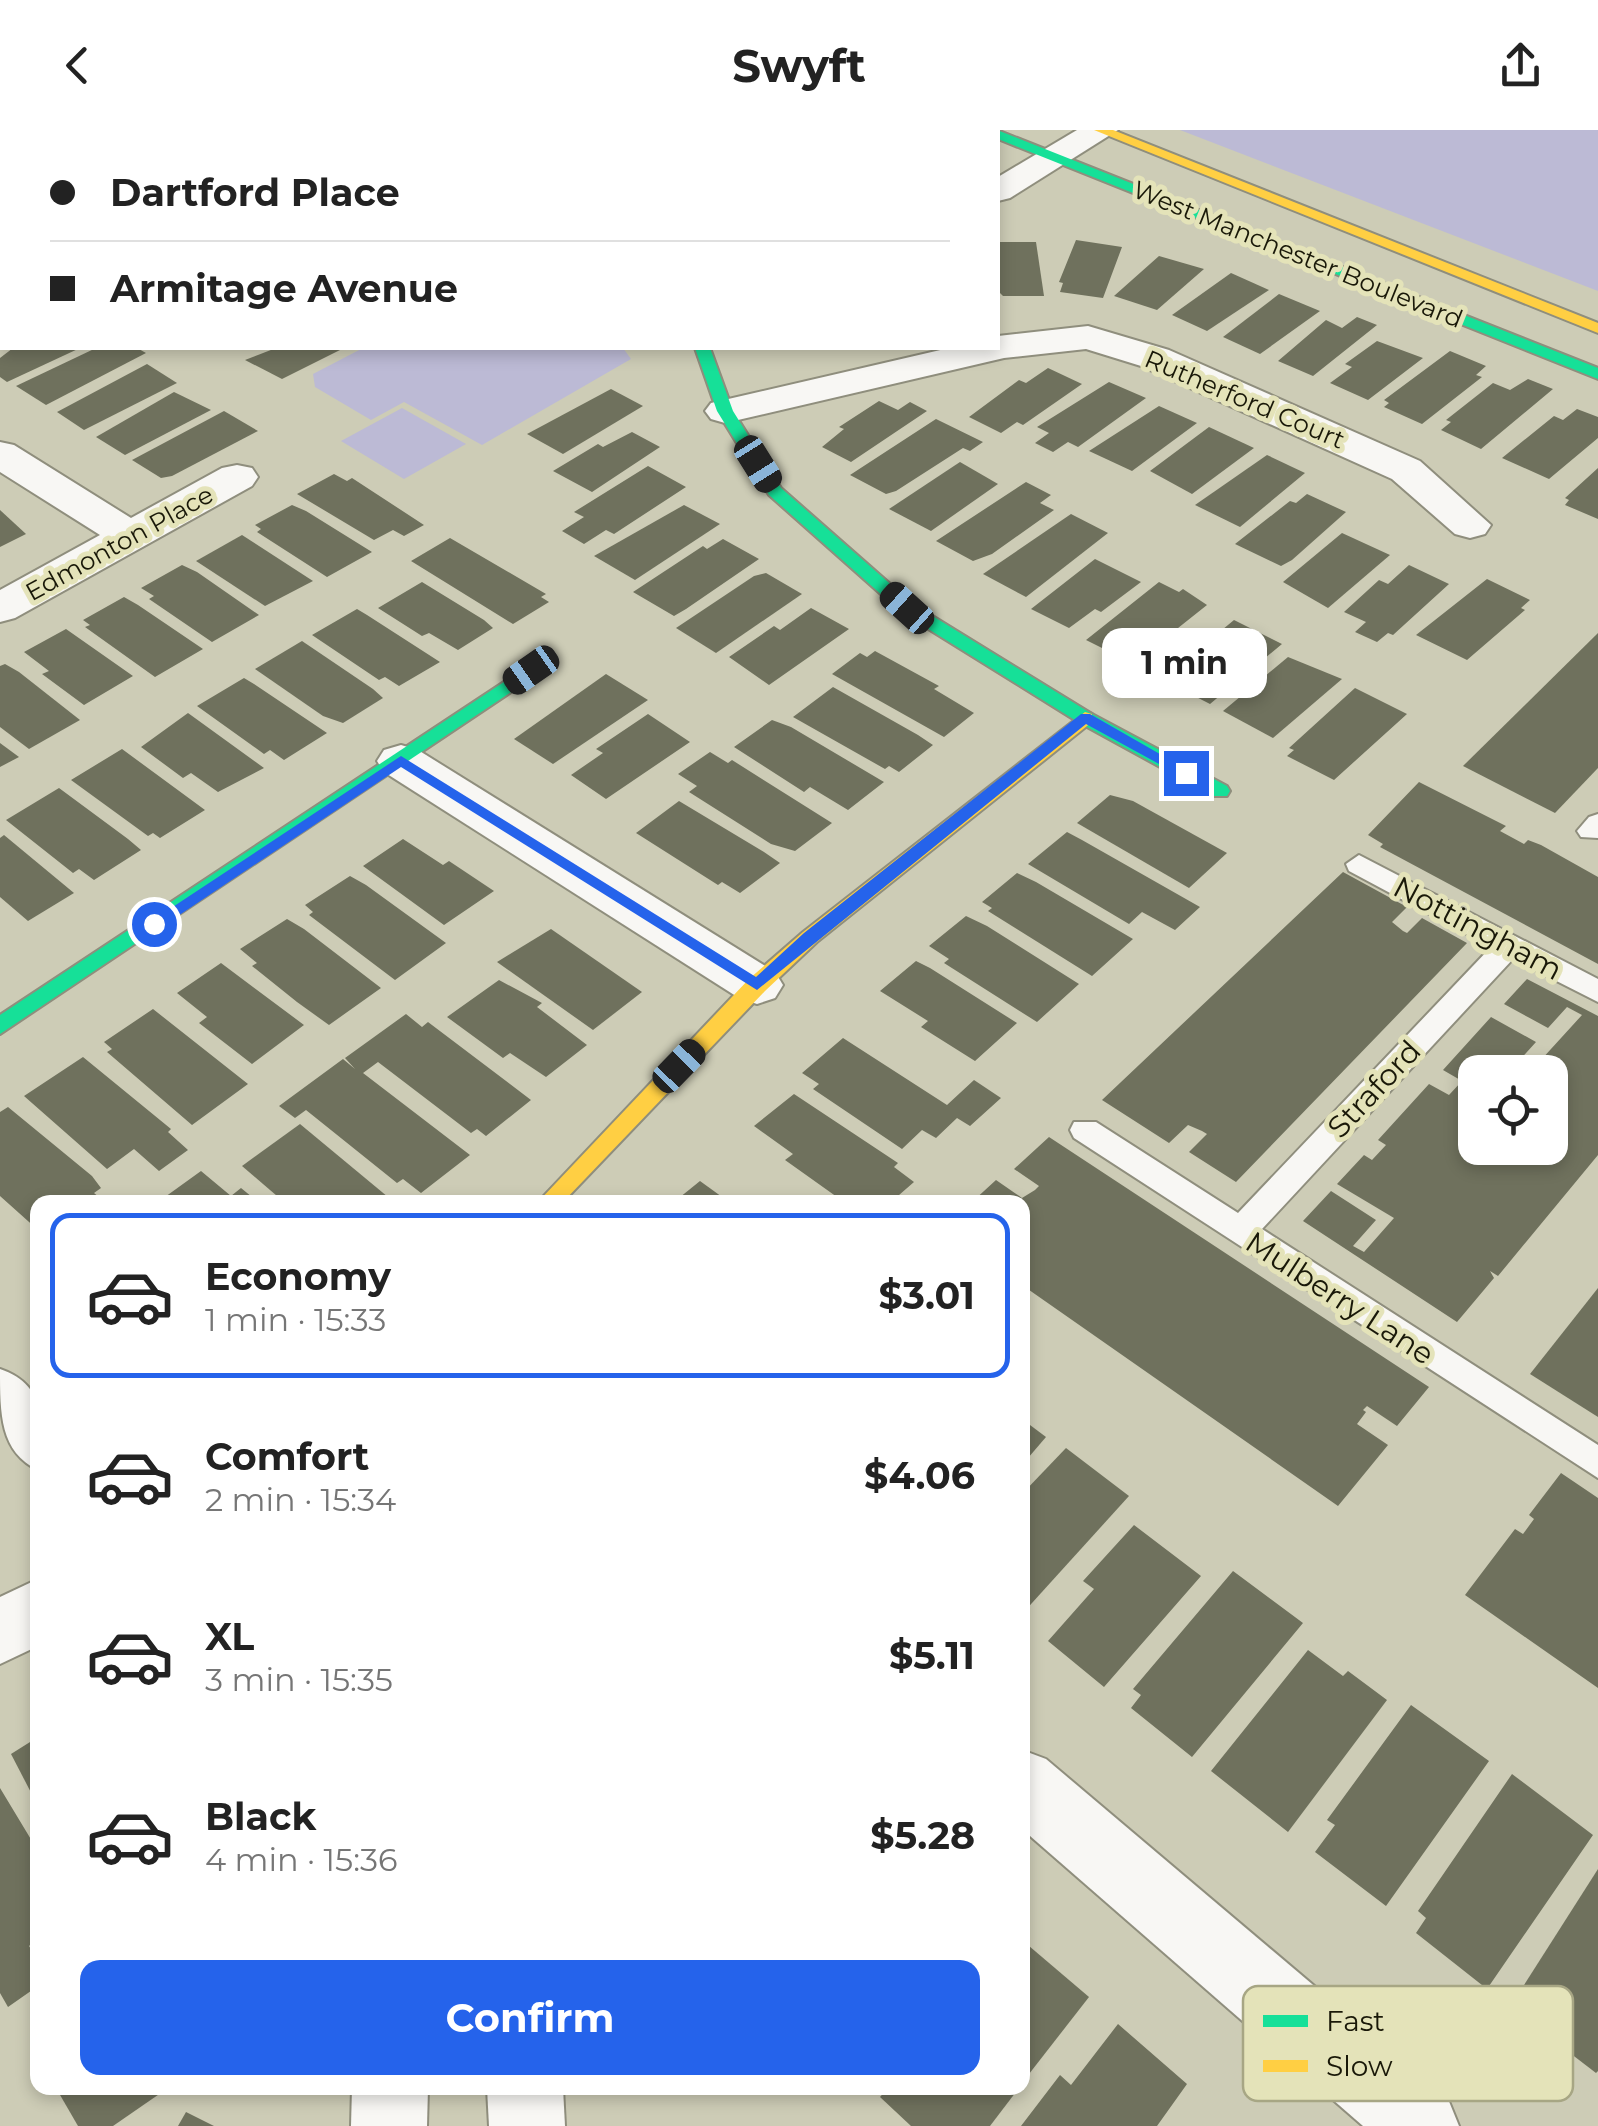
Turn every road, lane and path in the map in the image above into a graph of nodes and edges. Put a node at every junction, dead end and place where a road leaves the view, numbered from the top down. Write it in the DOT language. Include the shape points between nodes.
graph roads {
  1 [pos="1101,130"];
  2 [pos="1000,134"];
  3 [pos="1054,156"];
  4 [pos="1000,190"];
  5 [pos="1598,328"];
  6 [pos="1000,347"];
  7 [pos="703,350"];
  8 [pos="984,350"];
  9 [pos="1598,374"];
  10 [pos="725,411"];
  11 [pos="0,454"];
  12 [pos="237,477"];
  13 [pos="1470,525"];
  14 [pos="130,536"];
  15 [pos="0,608"];
  16 [pos="531,670"];
  17 [pos="1086,718"];
  18 [pos="401,760"];
  19 [pos="1220,792"];
  20 [pos="1359,864"];
  21 [pos="1509,945"];
  22 [pos="757,985"];
  23 [pos="1598,992"];
  24 [pos="0,1026"];
  25 [pos="1084,1130"];
  26 [pos="556,1195"];
  27 [pos="1238,1233"];
  28 [pos="0,1395"];
  29 [pos="30,1432"];
  30 [pos="1598,1463"];
  31 [pos="30,1614"];
  32 [pos="0,1633"];
  33 [pos="1030,1790"];
  34 [pos="1258,1986"];
  35 [pos="390,2095"];
  36 [pos="525,2095"];
  37 [pos="1392,2101"];
  38 [pos="389,2126"];
  39 [pos="527,2126"];
  40 [pos="1421,2126"];
  1 -- 3 [label="street"];
  1 -- 5 [label="street, West Manchester Boulevard"];
  2 -- 3 [label="street, West Manchester Boulevard"];
  3 -- 4 [label="street"];
  3 -- 9 [label="street, West Manchester Boulevard"];
  6 -- 13 [label="street, Rutherford Court" via="1088,337 1154,358 1406,470"];
  7 -- 10 [label="street"];
  8 -- 10 [label="street, Rutherford Court"];
  10 -- 17 [label="street" via="775,491 907,608"];
  11 -- 14 [label="street"];
  12 -- 14 [label="street, Edmonton Place"];
  14 -- 15 [label="street, Edmonton Place"];
  16 -- 18 [label="street"];
  17 -- 19 [label="street"];
  17 -- 22 [label="street"];
  18 -- 22 [label="street"];
  18 -- 24 [label="street"];
  20 -- 21 [label="lane, Nottingham"];
  21 -- 23 [label="lane, Nottingham"];
  21 -- 27 [label="lane, Straford"];
  22 -- 26 [label="street"];
  25 -- 27 [label="lane, Mulberry Lane"];
  27 -- 30 [label="lane, Mulberry Lane"];
  28 -- 29 [label="street"];
  31 -- 32 [label="street"];
  33 -- 34 [label="street"];
  35 -- 38 [label="street"];
  36 -- 39 [label="street"];
  37 -- 40 [label="street"];
}
